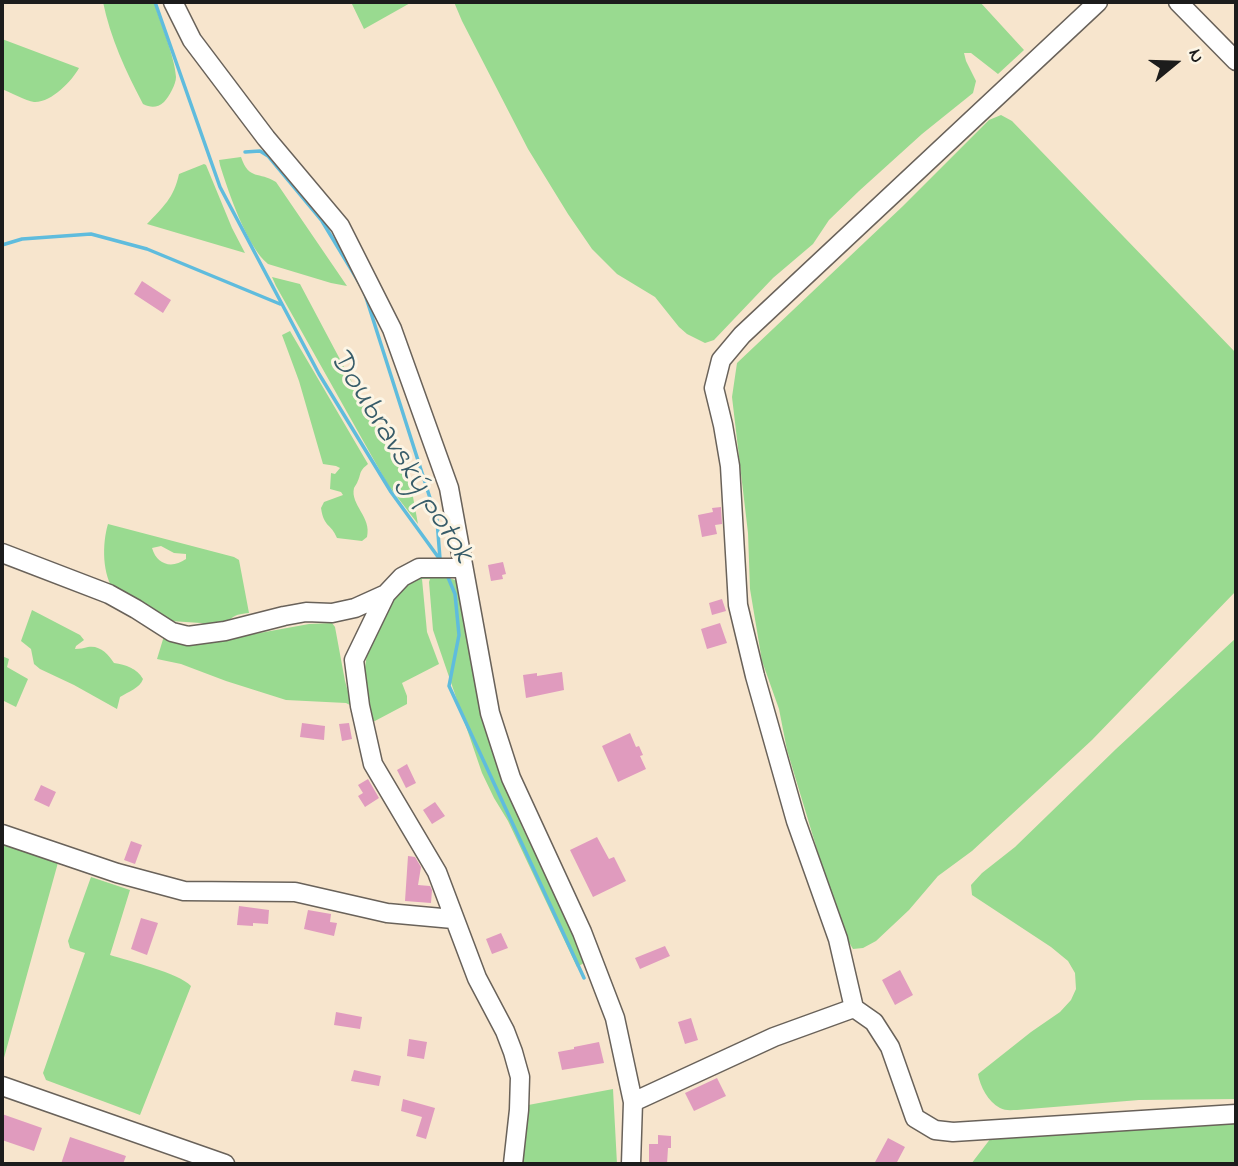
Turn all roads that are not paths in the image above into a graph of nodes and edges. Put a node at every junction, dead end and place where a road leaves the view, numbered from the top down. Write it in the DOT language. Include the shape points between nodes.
graph roads {
  1 [pos="173,2"];
  2 [pos="1098,2"];
  3 [pos="1178,2"];
  4 [pos="1236,61"];
  5 [pos="2,553"];
  6 [pos="463,568"];
  7 [pos="386,594"];
  8 [pos="2,834"];
  9 [pos="453,919"];
  10 [pos="854,1008"];
  11 [pos="2,1086"];
  12 [pos="634,1102"];
  13 [pos="1236,1114"];
  14 [pos="226,1164"];
  15 [pos="513,1164"];
  16 [pos="631,1164"];
  1 -- 6 [label="street" via="192,40 340,226 392,329 449,488"];
  2 -- 10 [label="street" via="742,335 721,360 714,388 730,466 738,605 796,821 838,939"];
  3 -- 4 [label="street"];
  5 -- 7 [label="street" via="109,594 172,632 188,636 306,612 332,613"];
  6 -- 7 [label="street" via="418,568"];
  6 -- 12 [label="street" via="490,713 510,778 582,932 615,1018"];
  7 -- 9 [label="street" via="354,660 360,706 373,764 437,872"];
  8 -- 9 [label="street" via="184,891 295,892 387,913"];
  9 -- 15 [label="street" via="505,1031 520,1077"];
  10 -- 12 [label="street" via="774,1037"];
  10 -- 13 [label="street" via="874,1022 890,1048 915,1118 934,1130"];
  11 -- 14 [label="street"];
  12 -- 16 [label="street"];
}
